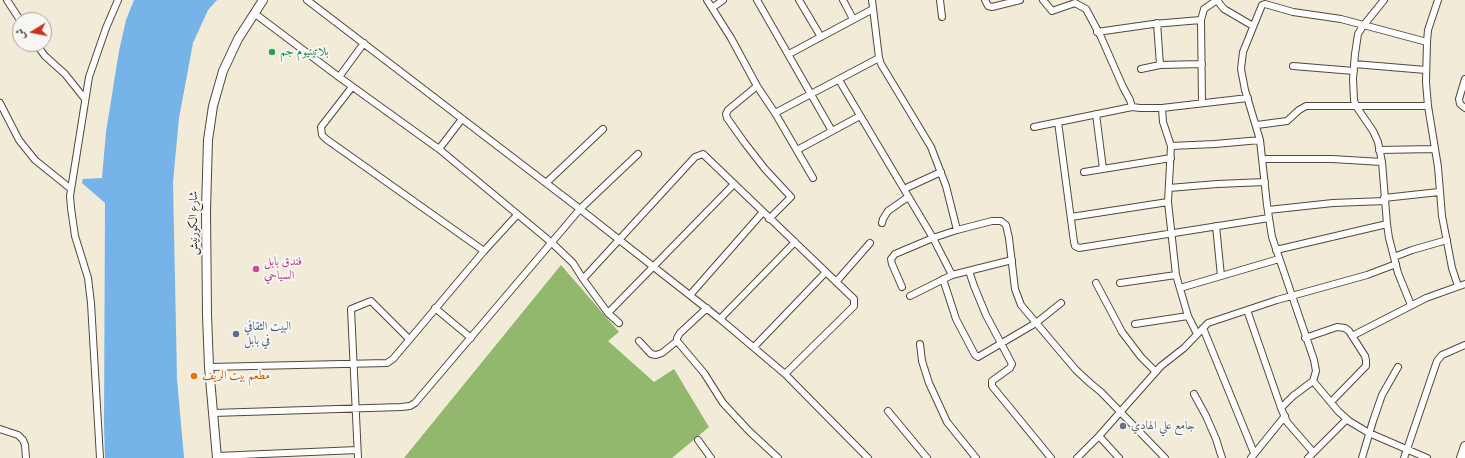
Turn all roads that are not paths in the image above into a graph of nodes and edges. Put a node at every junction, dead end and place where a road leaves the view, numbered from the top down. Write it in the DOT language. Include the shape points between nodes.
graph roads {
  1 [pos="7,0"];
  2 [pos="118,0"];
  3 [pos="263,0"];
  4 [pos="307,0"];
  5 [pos="708,0"];
  6 [pos="723,0"];
  7 [pos="757,0"];
  8 [pos="799,0"];
  9 [pos="843,0"];
  10 [pos="872,0"];
  11 [pos="940,0"];
  12 [pos="985,0"];
  13 [pos="1020,0"];
  14 [pos="1043,0"];
  15 [pos="1217,0"];
  16 [pos="1384,0"];
  17 [pos="1430,0"];
  18 [pos="1437,1"];
  19 [pos="712,8"];
  20 [pos="873,9"];
  21 [pos="15,12"];
  22 [pos="254,12"];
  23 [pos="942,17"];
  24 [pos="853,20"];
  25 [pos="1201,20"];
  26 [pos="1157,23"];
  27 [pos="1253,26"];
  28 [pos="1363,26"];
  29 [pos="1098,32"];
  30 [pos="822,37"];
  31 [pos="1426,42"];
  32 [pos="364,43"];
  33 [pos="42,52"];
  34 [pos="789,54"];
  35 [pos="879,58"];
  36 [pos="1202,64"];
  37 [pos="1354,64"];
  38 [pos="1160,65"];
  39 [pos="1293,66"];
  40 [pos="1141,69"];
  41 [pos="1426,70"];
  42 [pos="1354,71"];
  43 [pos="339,77"];
  44 [pos="1465,78"];
  45 [pos="839,80"];
  46 [pos="757,86"];
  47 [pos="352,87"];
  48 [pos="811,94"];
  49 [pos="1248,98"];
  50 [pos="85,99"];
  51 [pos="0,103"];
  52 [pos="1202,103"];
  53 [pos="1356,106"];
  54 [pos="1428,106"];
  55 [pos="1132,107"];
  56 [pos="1162,108"];
  57 [pos="1465,108"];
  58 [pos="775,113"];
  59 [pos="1096,114"];
  60 [pos="860,116"];
  61 [pos="462,119"];
  62 [pos="1058,122"];
  63 [pos="1257,125"];
  64 [pos="1034,127"];
  65 [pos="603,129"];
  66 [pos="832,131"];
  67 [pos="1260,140"];
  68 [pos="1171,146"];
  69 [pos="439,149"];
  70 [pos="1434,149"];
  71 [pos="797,150"];
  72 [pos="1379,150"];
  73 [pos="638,154"];
  74 [pos="1171,158"];
  75 [pos="1263,159"];
  76 [pos="1382,162"];
  77 [pos="1103,169"];
  78 [pos="941,172"];
  79 [pos="1084,172"];
  80 [pos="813,178"];
  81 [pos="1265,182"];
  82 [pos="546,183"];
  83 [pos="734,184"];
  84 [pos="1169,188"];
  85 [pos="71,189"];
  86 [pos="904,189"];
  87 [pos="1439,192"];
  88 [pos="908,197"];
  89 [pos="1385,200"];
  90 [pos="1168,202"];
  91 [pos="580,209"];
  92 [pos="1268,210"];
  93 [pos="763,212"];
  94 [pos="517,215"];
  95 [pos="1071,217"];
  96 [pos="1269,218"];
  97 [pos="769,219"];
  98 [pos="882,223"];
  99 [pos="1387,224"];
  100 [pos="1216,226"];
  101 [pos="957,230"];
  102 [pos="1171,233"];
  103 [pos="933,238"];
  104 [pos="619,240"];
  105 [pos="1447,240"];
  106 [pos="795,242"];
  107 [pos="552,243"];
  108 [pos="870,243"];
  109 [pos="1276,250"];
  110 [pos="484,251"];
  111 [pos="1394,257"];
  112 [pos="1279,259"];
  113 [pos="1012,260"];
  114 [pos="1396,264"];
  115 [pos="653,266"];
  116 [pos="969,271"];
  117 [pos="826,272"];
  118 [pos="952,275"];
  119 [pos="1176,275"];
  120 [pos="1221,276"];
  121 [pos="583,279"];
  122 [pos="943,279"];
  123 [pos="836,282"];
  124 [pos="1120,282"];
  125 [pos="1096,283"];
  126 [pos="1465,284"];
  127 [pos="1458,286"];
  128 [pos="902,287"];
  129 [pos="1180,288"];
  130 [pos="690,295"];
  131 [pos="910,296"];
  132 [pos="1292,296"];
  133 [pos="1061,303"];
  134 [pos="1411,305"];
  135 [pos="435,308"];
  136 [pos="707,308"];
  137 [pos="1247,310"];
  138 [pos="608,313"];
  139 [pos="1188,316"];
  140 [pos="720,318"];
  141 [pos="619,323"];
  142 [pos="1036,324"];
  143 [pos="1135,324"];
  144 [pos="1203,328"];
  145 [pos="1197,334"];
  146 [pos="1352,336"];
  147 [pos="471,338"];
  148 [pos="1306,338"];
  149 [pos="409,339"];
  150 [pos="639,341"];
  151 [pos="677,341"];
  152 [pos="920,344"];
  153 [pos="1002,344"];
  154 [pos="1465,345"];
  155 [pos="754,347"];
  156 [pos="354,364"];
  157 [pos="209,367"];
  158 [pos="1398,367"];
  159 [pos="1156,372"];
  160 [pos="785,374"];
  161 [pos="1313,381"];
  162 [pos="1194,394"];
  163 [pos="1331,402"];
  164 [pos="356,408"];
  165 [pos="1281,408"];
  166 [pos="888,411"];
  167 [pos="213,412"];
  168 [pos="1121,412"];
  169 [pos="1285,416"];
  170 [pos="1347,419"];
  171 [pos="0,429"];
  172 [pos="1369,434"];
  173 [pos="1099,436"];
  174 [pos="698,440"];
  175 [pos="1465,446"];
  176 [pos="1407,449"];
  177 [pos="357,450"];
  178 [pos="1313,452"];
  179 [pos="314,455"];
  180 [pos="1252,455"];
  181 [pos="217,457"];
  182 [pos="26,458"];
  183 [pos="100,458"];
  184 [pos="358,458"];
  185 [pos="711,458"];
  186 [pos="778,458"];
  187 [pos="868,458"];
  188 [pos="927,458"];
  189 [pos="976,458"];
  190 [pos="1051,458"];
  191 [pos="1077,458"];
  192 [pos="1118,458"];
  193 [pos="1165,458"];
  194 [pos="1222,458"];
  195 [pos="1308,458"];
  196 [pos="1362,458"];
  197 [pos="1404,458"];
  198 [pos="1427,458"];
  199 [pos="1461,458"];
  1 -- 21 [label="street"];
  2 -- 50 [label="street" via="91,70"];
  3 -- 22 [label="street, شارع الكورنيش"];
  4 -- 32 [label="street"];
  5 -- 19 [label="street"];
  6 -- 19 [label="street"];
  7 -- 34 [label="street"];
  8 -- 30 [label="street"];
  9 -- 24 [label="street"];
  10 -- 20 [label="street"];
  11 -- 23 [label="street"];
  12 -- 13 [label="street" via="988,6 992,7"];
  14 -- 29 [label="street" via="1052,11 1075,3 1080,5 1086,9"];
  15 -- 25 [label="street" via="1204,9"];
  15 -- 27 [label="street" via="1224,9"];
  16 -- 28 [label="street"];
  17 -- 18 [label="street"];
  18 -- 31 [label="street"];
  19 -- 46 [label="street"];
  20 -- 24 [label="street"];
  20 -- 35 [label="street"];
  22 -- 43 [label="street"];
  22 -- 157 [label="street, شارع الكورنيش" via="238,38 223,72 210,123 206,210"];
  24 -- 30 [label="street"];
  25 -- 26 [label="street"];
  25 -- 36 [label="street"];
  26 -- 29 [label="street"];
  26 -- 38 [label="street"];
  27 -- 28 [label="street" via="1262,5 1265,4 1293,12 1341,19"];
  27 -- 49 [label="street" via="1243,52 1241,69"];
  28 -- 31 [label="street"];
  28 -- 37 [label="street" via="1358,34"];
  29 -- 55 [label="street"];
  30 -- 34 [label="street"];
  31 -- 41 [label="street"];
  32 -- 43 [label="street"];
  32 -- 61 [label="street"];
  33 -- 50 [label="street" via="65,74"];
  34 -- 48 [label="street"];
  35 -- 45 [label="street"];
  35 -- 78 [label="street" via="931,147"];
  36 -- 38 [label="street"];
  36 -- 52 [label="street"];
  37 -- 41 [label="street"];
  37 -- 42 [label="street"];
  38 -- 40 [label="street"];
  39 -- 42 [label="street"];
  41 -- 54 [label="street"];
  42 -- 53 [label="street"];
  43 -- 47 [label="street"];
  44 -- 57 [label="street" via="1459,99"];
  45 -- 48 [label="street"];
  45 -- 60 [label="street"];
  46 -- 58 [label="street"];
  46 -- 97 [label="street" via="726,114 765,169 792,197"];
  47 -- 69 [label="street"];
  47 -- 110 [label="street" via="321,127 326,139"];
  48 -- 58 [label="street"];
  48 -- 66 [label="street"];
  49 -- 52 [label="street"];
  49 -- 63 [label="street"];
  50 -- 85 [label="street"];
  51 -- 85 [label="street" via="19,140 35,160"];
  52 -- 56 [label="street"];
  53 -- 54 [label="street"];
  53 -- 63 [label="street" via="1306,106 1287,121"];
  53 -- 72 [label="street" via="1373,131"];
  54 -- 70 [label="street"];
  55 -- 56 [label="street"];
  55 -- 59 [label="street"];
  56 -- 68 [label="street" via="1162,122"];
  58 -- 71 [label="street"];
  59 -- 62 [label="street"];
  59 -- 77 [label="street"];
  60 -- 66 [label="street"];
  60 -- 86 [label="street"];
  61 -- 69 [label="street"];
  61 -- 82 [label="street"];
  62 -- 64 [label="street"];
  62 -- 95 [label="street"];
  63 -- 67 [label="street"];
  65 -- 82 [label="street"];
  66 -- 71 [label="street"];
  67 -- 68 [label="street"];
  67 -- 75 [label="street"];
  68 -- 74 [label="street"];
  69 -- 94 [label="street"];
  70 -- 72 [label="street"];
  70 -- 87 [label="street"];
  71 -- 80 [label="street"];
  72 -- 76 [label="street"];
  73 -- 91 [label="street"];
  74 -- 77 [label="street"];
  74 -- 84 [label="street"];
  75 -- 76 [label="street"];
  75 -- 81 [label="street"];
  76 -- 89 [label="street"];
  77 -- 79 [label="street"];
  78 -- 86 [label="street"];
  78 -- 101 [label="street"];
  81 -- 84 [label="street"];
  81 -- 92 [label="street"];
  82 -- 91 [label="street"];
  83 -- 93 [label="street"];
  83 -- 104 [label="street" via="702,154 698,154"];
  83 -- 115 [label="street"];
  84 -- 90 [label="street"];
  85 -- 183 [label="street" via="75,236 88,278 91,303"];
  86 -- 88 [label="street"];
  87 -- 89 [label="street"];
  87 -- 105 [label="street"];
  88 -- 98 [label="street" via="888,211"];
  88 -- 103 [label="street"];
  89 -- 92 [label="street"];
  89 -- 99 [label="street"];
  90 -- 95 [label="street"];
  90 -- 102 [label="street"];
  91 -- 104 [label="street"];
  91 -- 107 [label="street"];
  92 -- 96 [label="street"];
  93 -- 97 [label="street"];
  93 -- 130 [label="street"];
  94 -- 107 [label="street"];
  94 -- 110 [label="street"];
  95 -- 102 [label="street" via="1075,246 1078,248"];
  96 -- 100 [label="street"];
  96 -- 109 [label="street"];
  97 -- 106 [label="street"];
  99 -- 109 [label="street"];
  99 -- 111 [label="street"];
  100 -- 102 [label="street"];
  100 -- 120 [label="street"];
  101 -- 103 [label="street"];
  101 -- 113 [label="street" via="1001,221 1006,226"];
  102 -- 119 [label="street"];
  103 -- 118 [label="street"];
  103 -- 128 [label="street" via="895,254 891,260"];
  104 -- 115 [label="street"];
  104 -- 121 [label="street"];
  105 -- 111 [label="street"];
  105 -- 127 [label="street"];
  106 -- 117 [label="street"];
  106 -- 140 [label="street"];
  107 -- 121 [label="street" via="573,263"];
  107 -- 147 [label="street"];
  108 -- 123 [label="street"];
  109 -- 112 [label="street"];
  110 -- 135 [label="street"];
  111 -- 114 [label="street"];
  112 -- 120 [label="street"];
  112 -- 132 [label="street"];
  113 -- 116 [label="street"];
  113 -- 142 [label="street" via="1017,294"];
  114 -- 132 [label="street"];
  114 -- 134 [label="street"];
  115 -- 130 [label="street"];
  115 -- 138 [label="street"];
  116 -- 118 [label="street"];
  116 -- 153 [label="street" via="986,315"];
  117 -- 123 [label="street"];
  117 -- 155 [label="street"];
  118 -- 122 [label="street"];
  119 -- 124 [label="street"];
  119 -- 129 [label="street"];
  120 -- 129 [label="street"];
  121 -- 138 [label="street"];
  122 -- 131 [label="street"];
  122 -- 153 [label="street" via="956,319 975,355 983,356"];
  123 -- 160 [label="street" via="854,299 854,306"];
  125 -- 159 [label="street" via="1122,332"];
  126 -- 127 [label="street"];
  127 -- 134 [label="street"];
  129 -- 139 [label="street"];
  130 -- 136 [label="street"];
  132 -- 137 [label="street"];
  132 -- 148 [label="street"];
  133 -- 142 [label="street"];
  134 -- 146 [label="street"];
  135 -- 147 [label="street"];
  135 -- 149 [label="street"];
  136 -- 140 [label="street"];
  136 -- 151 [label="street" via="680,333"];
  137 -- 144 [label="street"];
  137 -- 165 [label="street"];
  138 -- 141 [label="street"];
  139 -- 143 [label="street"];
  139 -- 145 [label="street"];
  140 -- 155 [label="street"];
  142 -- 153 [label="street"];
  142 -- 168 [label="street" via="1076,370"];
  144 -- 145 [label="street"];
  144 -- 180 [label="street"];
  145 -- 159 [label="street"];
  146 -- 148 [label="street" via="1345,328 1336,327"];
  146 -- 163 [label="street" via="1365,356 1366,366"];
  147 -- 164 [label="street" via="416,403 410,406"];
  148 -- 161 [label="street" via="1316,371"];
  149 -- 156 [label="street" via="387,363"];
  149 -- 156 [label="street" via="371,301 351,309"];
  150 -- 151 [label="street" via="651,354 656,354 662,353"];
  151 -- 186 [label="street" via="704,373 723,403"];
  152 -- 189 [label="street" via="920,357 947,422"];
  153 -- 190 [label="street" via="1012,364 992,381 992,386"];
  154 -- 176 [label="street" via="1442,355 1437,361"];
  155 -- 160 [label="street"];
  156 -- 157 [label="street"];
  156 -- 164 [label="street"];
  157 -- 167 [label="street, شارع الكورنيش"];
  158 -- 172 [label="street" via="1382,395"];
  159 -- 168 [label="street"];
  160 -- 187 [label="street"];
  161 -- 163 [label="street"];
  161 -- 165 [label="street"];
  162 -- 194 [label="street" via="1201,404"];
  163 -- 170 [label="street"];
  164 -- 167 [label="street"];
  164 -- 177 [label="street"];
  165 -- 169 [label="street"];
  166 -- 188 [label="street"];
  167 -- 181 [label="street, شارع الكورنيش"];
  168 -- 173 [label="street"];
  168 -- 193 [label="street"];
  169 -- 178 [label="street" via="1287,422"];
  169 -- 180 [label="street"];
  170 -- 172 [label="street"];
  170 -- 178 [label="street"];
  171 -- 182 [label="street" via="18,435 23,440"];
  172 -- 176 [label="street"];
  172 -- 196 [label="street"];
  173 -- 191 [label="street"];
  173 -- 192 [label="street"];
  174 -- 185 [label="street"];
  175 -- 199 [label="street"];
  176 -- 197 [label="street"];
  176 -- 198 [label="street"];
  177 -- 179 [label="street"];
  177 -- 184 [label="street"];
  178 -- 195 [label="street"];
  179 -- 181 [label="street"];
}
